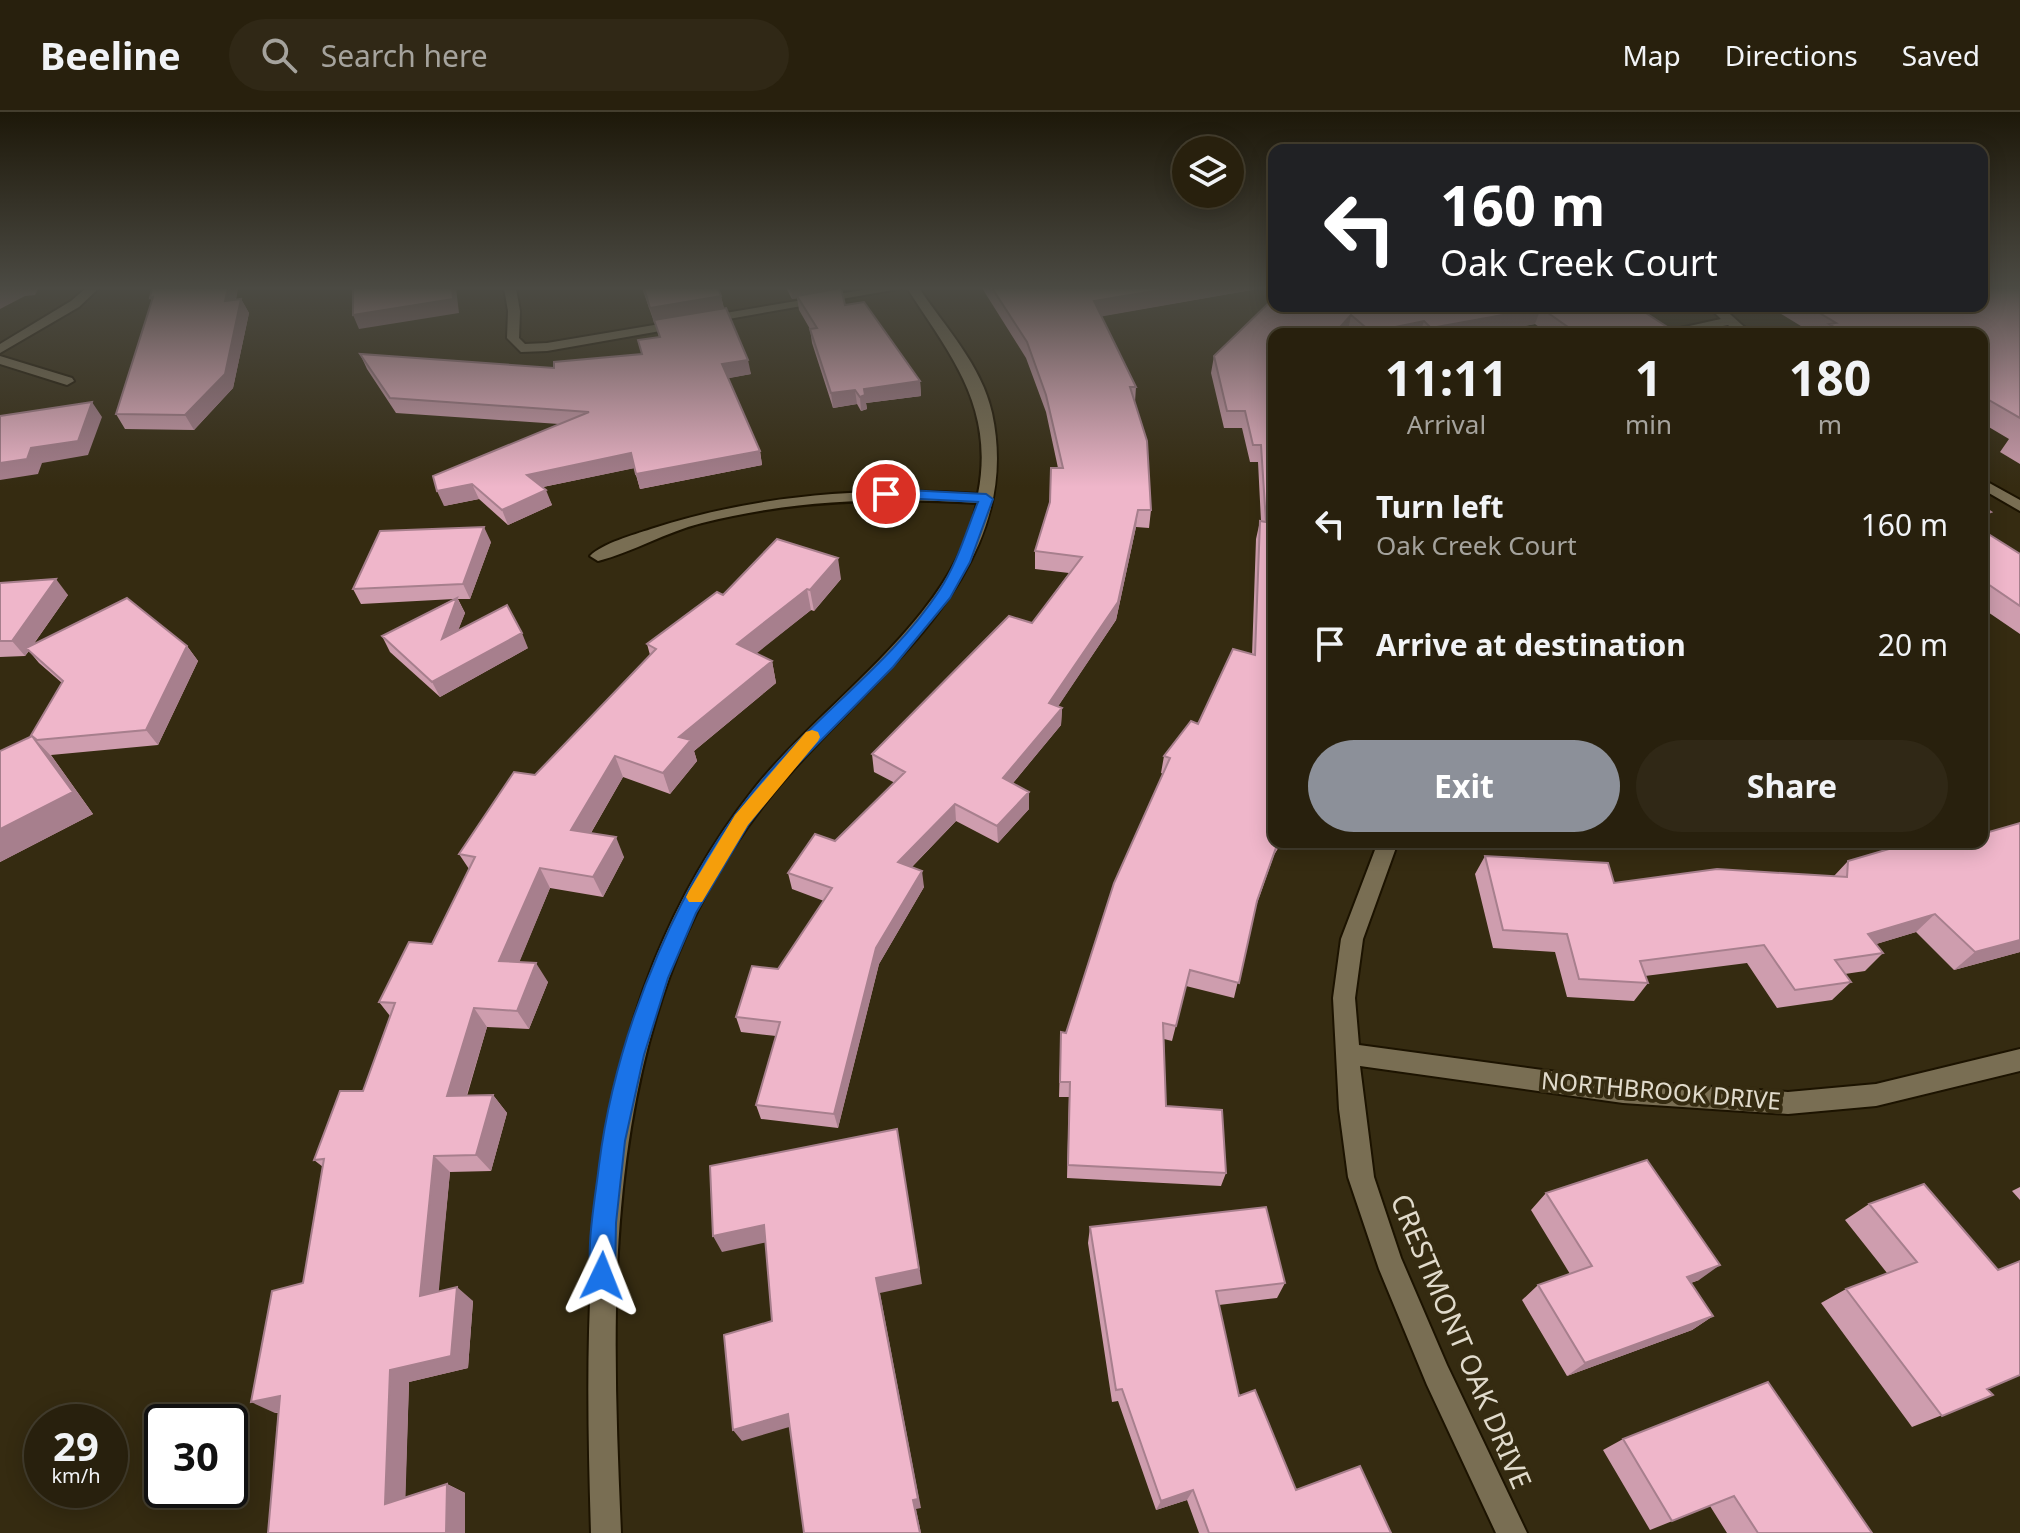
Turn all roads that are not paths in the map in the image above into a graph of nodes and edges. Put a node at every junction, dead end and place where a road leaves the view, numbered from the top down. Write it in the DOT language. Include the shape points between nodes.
graph roads {
  1 [pos="956,354"];
  2 [pos="0,360"];
  3 [pos="67,381"];
  4 [pos="1988,487"];
  5 [pos="986,499"];
  6 [pos="2020,506"];
  7 [pos="598,556"];
  8 [pos="1386,848"];
  9 [pos="1348,1054"];
  10 [pos="2020,1060"];
  11 [pos="606,1533"];
  12 [pos="1512,1533"];
  1 -- 5 [label="street" via="980,397 989,438"];
  2 -- 3 [label="street"];
  4 -- 6 [label="street"];
  5 -- 7 [label="street" via="811,496 673,526"];
  5 -- 11 [label="street" via="963,562 944,594 887,663 779,772 742,820 688,910 658,978 633,1055 614,1141 604,1223 600,1329"];
  8 -- 9 [label="street, CRESTMONT OAK DRIVE" via="1352,939 1344,998"];
  9 -- 10 [label="street, NORTHBROOK DRIVE" via="1671,1096 1789,1103 1877,1095"];
  9 -- 12 [label="street, CRESTMONT OAK DRIVE" via="1361,1177 1388,1260"];
}
